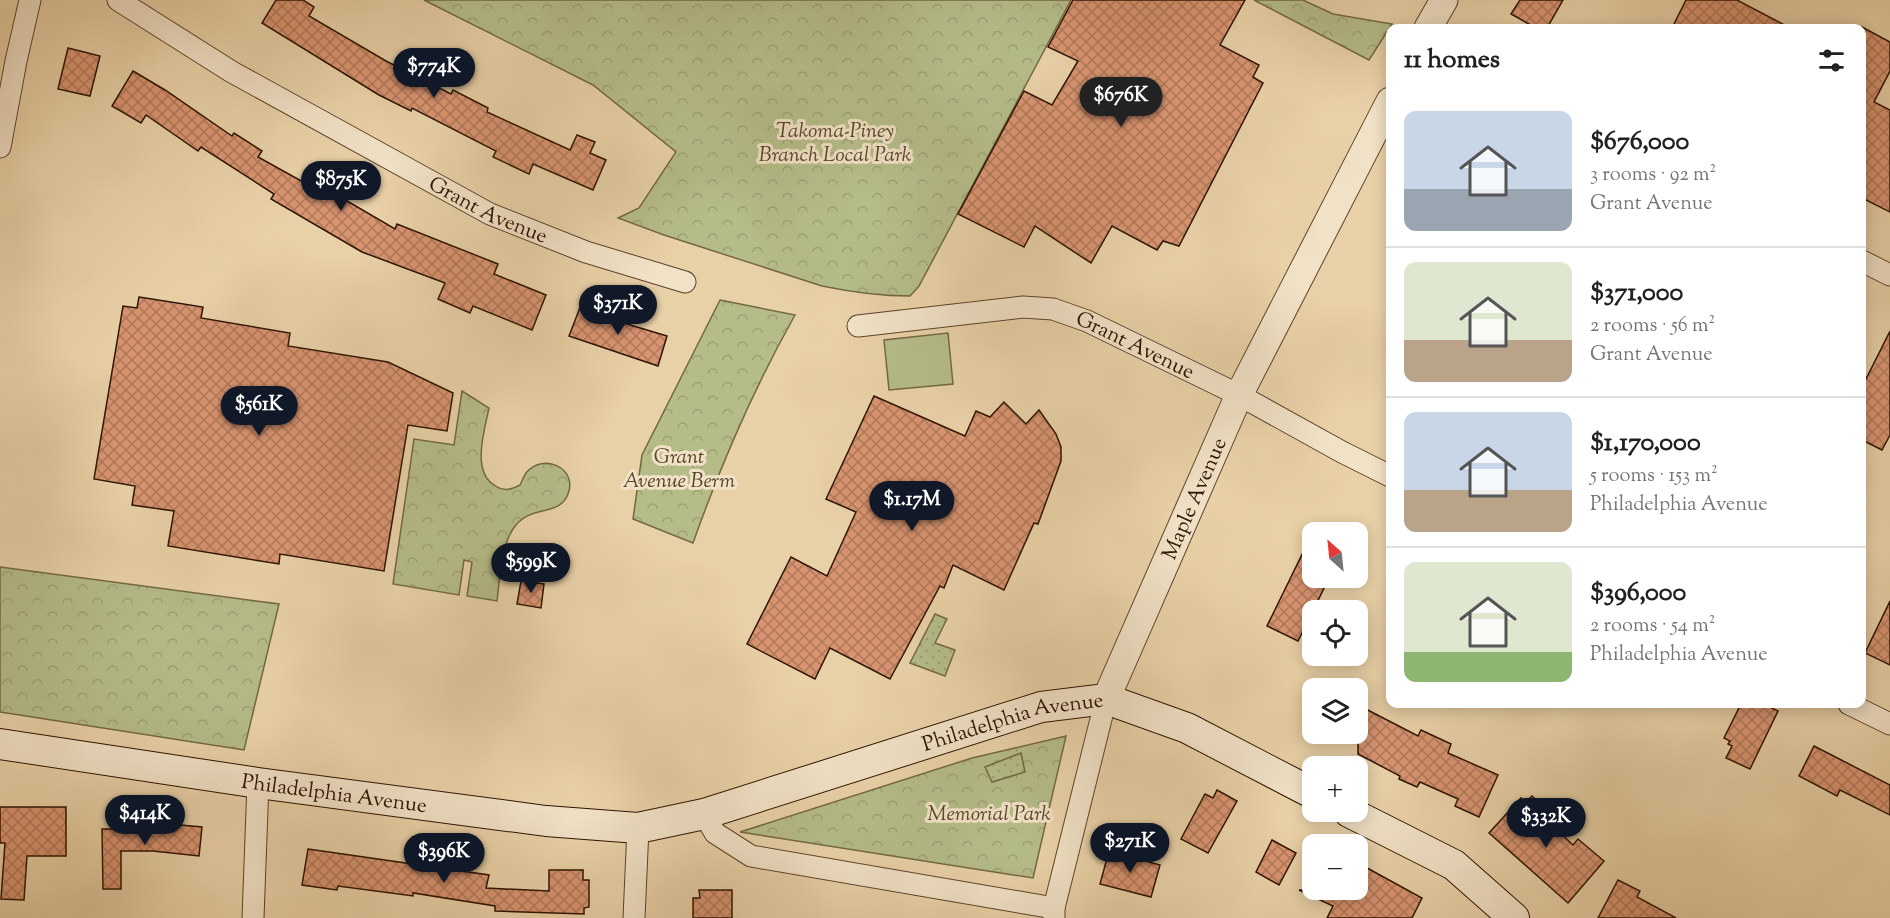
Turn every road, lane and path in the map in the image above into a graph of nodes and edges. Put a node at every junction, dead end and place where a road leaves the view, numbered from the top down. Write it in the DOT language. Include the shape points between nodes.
graph roads {
  1 [pos="30,0"];
  2 [pos="118,0"];
  3 [pos="1444,0"];
  4 [pos="1430,24"];
  5 [pos="1386,109"];
  6 [pos="0,147"];
  7 [pos="1866,263"];
  8 [pos="1890,275"];
  9 [pos="685,282"];
  10 [pos="858,326"];
  11 [pos="1239,395"];
  12 [pos="1386,474"];
  13 [pos="1106,699"];
  14 [pos="1857,708"];
  15 [pos="1890,724"];
  16 [pos="0,744"];
  17 [pos="258,783"];
  18 [pos="1302,788"];
  19 [pos="704,814"];
  20 [pos="1368,822"];
  21 [pos="638,828"];
  22 [pos="1054,913"];
  23 [pos="253,918"];
  24 [pos="634,918"];
  25 [pos="1514,918"];
  1 -- 6 [label="street"];
  2 -- 9 [label="street, Grant Avenue" via="232,72 490,214 586,252"];
  3 -- 4 [label="street"];
  5 -- 11 [label="street, Maple Avenue"];
  7 -- 8 [label="street"];
  10 -- 11 [label="street, Grant Avenue" via="1023,307 1053,309 1087,321"];
  11 -- 12 [label="street, Grant Avenue"];
  11 -- 13 [label="street, Maple Avenue"];
  13 -- 18 [label="main road, Philadelphia Avenue" via="1187,728"];
  13 -- 19 [label="main road, Philadelphia Avenue" via="1041,707"];
  13 -- 22 [label="street, Maple Avenue"];
  14 -- 15 [label="street"];
  16 -- 17 [label="main road, Philadelphia Avenue"];
  17 -- 21 [label="main road, Philadelphia Avenue"];
  17 -- 23 [label="street"];
  19 -- 21 [label="main road, Philadelphia Avenue"];
  19 -- 22 [label="street" via="715,833 751,856"];
  20 -- 25 [label="main road" via="1454,865"];
  21 -- 24 [label="street"];
}
